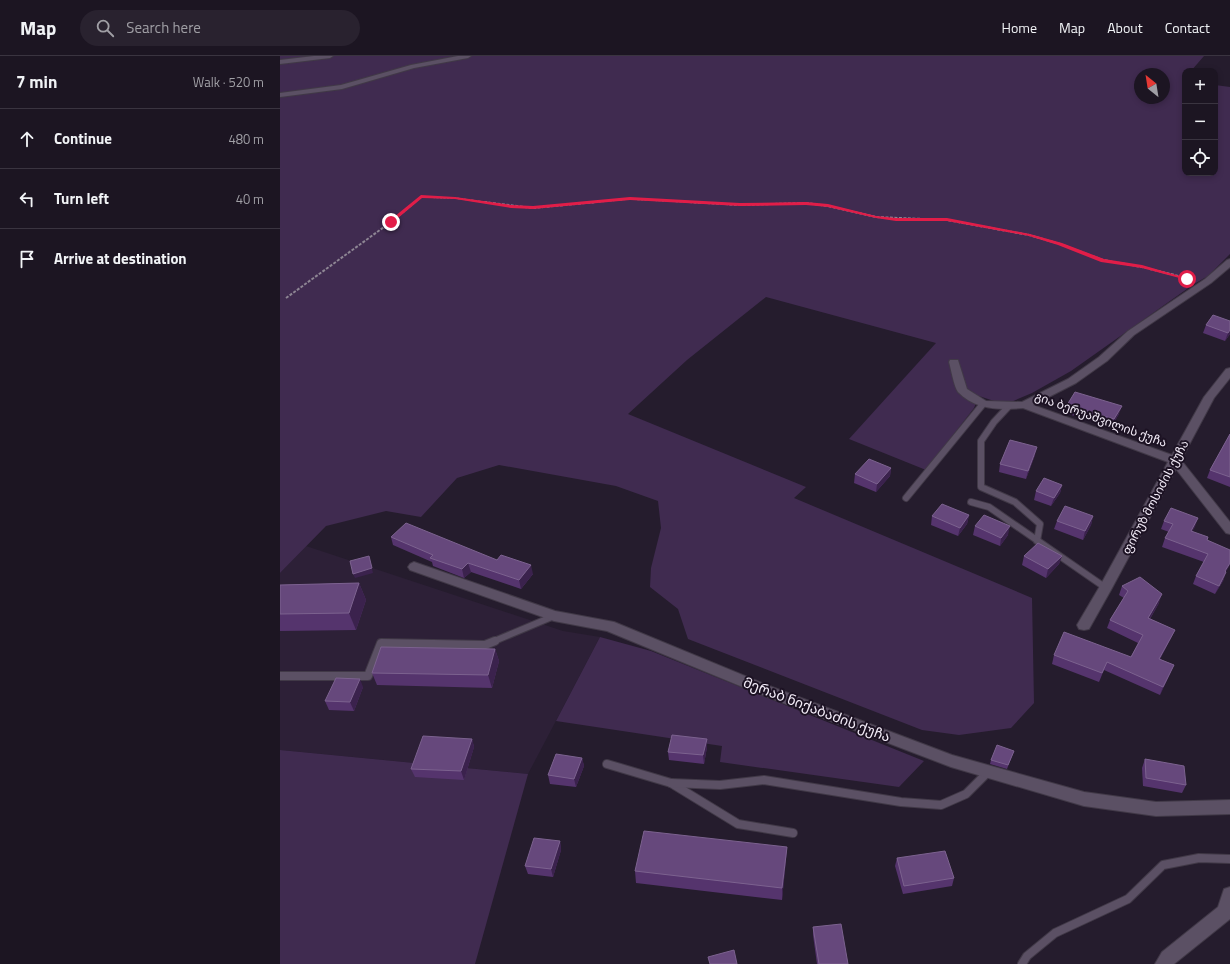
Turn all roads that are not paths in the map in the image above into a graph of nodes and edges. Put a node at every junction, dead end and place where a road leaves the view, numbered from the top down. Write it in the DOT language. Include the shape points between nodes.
graph roads {
  1 [pos="330,56"];
  2 [pos="468,56"];
  3 [pos="280,62"];
  4 [pos="280,96"];
  5 [pos="1230,262"];
  6 [pos="954,362"];
  7 [pos="1230,371"];
  8 [pos="983,404"];
  9 [pos="1024,405"];
  10 [pos="1009,406"];
  11 [pos="1175,460"];
  12 [pos="906,498"];
  13 [pos="971,502"];
  14 [pos="1230,530"];
  15 [pos="1037,541"];
  16 [pos="414,567"];
  17 [pos="1106,588"];
  18 [pos="554,616"];
  19 [pos="1084,625"];
  20 [pos="280,676"];
  21 [pos="607,764"];
  22 [pos="989,771"];
  23 [pos="671,783"];
  24 [pos="1230,807"];
  25 [pos="793,833"];
  26 [pos="1230,859"];
  27 [pos="1230,895"];
  28 [pos="1022,964"];
  29 [pos="1164,964"];
  1 -- 3 [label="street"];
  2 -- 4 [label="street" via="413,66 342,87"];
  5 -- 9 [label="street" via="1208,281 1137,329 1103,359 1078,376"];
  6 -- 8 [label="street" via="962,390"];
  7 -- 11 [label="street, ფირუზ მოსიძის ქუჩა" via="1208,397"];
  8 -- 10 [label="street"];
  8 -- 12 [label="lane"];
  9 -- 10 [label="street"];
  9 -- 11 [label="street, გია ბერუაშვილის ქუჩა"];
  10 -- 15 [label="lane" via="980,441 981,487 1015,502 1040,524"];
  11 -- 14 [label="street, გია ბერუაშვილის ქუჩა"];
  11 -- 17 [label="street, ფირუზ მოსიძის ქუჩა"];
  13 -- 15 [label="lane" via="989,507"];
  15 -- 17 [label="lane"];
  16 -- 18 [label="street, მერაბ ნიქაბაძის ქუჩა"];
  17 -- 19 [label="street, ფირუზ მოსიძის ქუჩა"];
  18 -- 20 [label="lane" via="484,645 382,643 368,676"];
  18 -- 22 [label="street, მერაბ ნიქაბაძის ქუჩა" via="609,626 774,694 951,761"];
  21 -- 23 [label="lane"];
  22 -- 23 [label="lane" via="966,794 941,805 901,802 764,780 720,785"];
  22 -- 24 [label="street, მერაბ ნიქაბაძის ქუჩა" via="1084,799 1156,809"];
  23 -- 25 [label="lane" via="738,824"];
  26 -- 28 [label="lane" via="1199,858 1163,865 1128,898 1054,933"];
  27 -- 29 [label="street" via="1225,912"];
}
